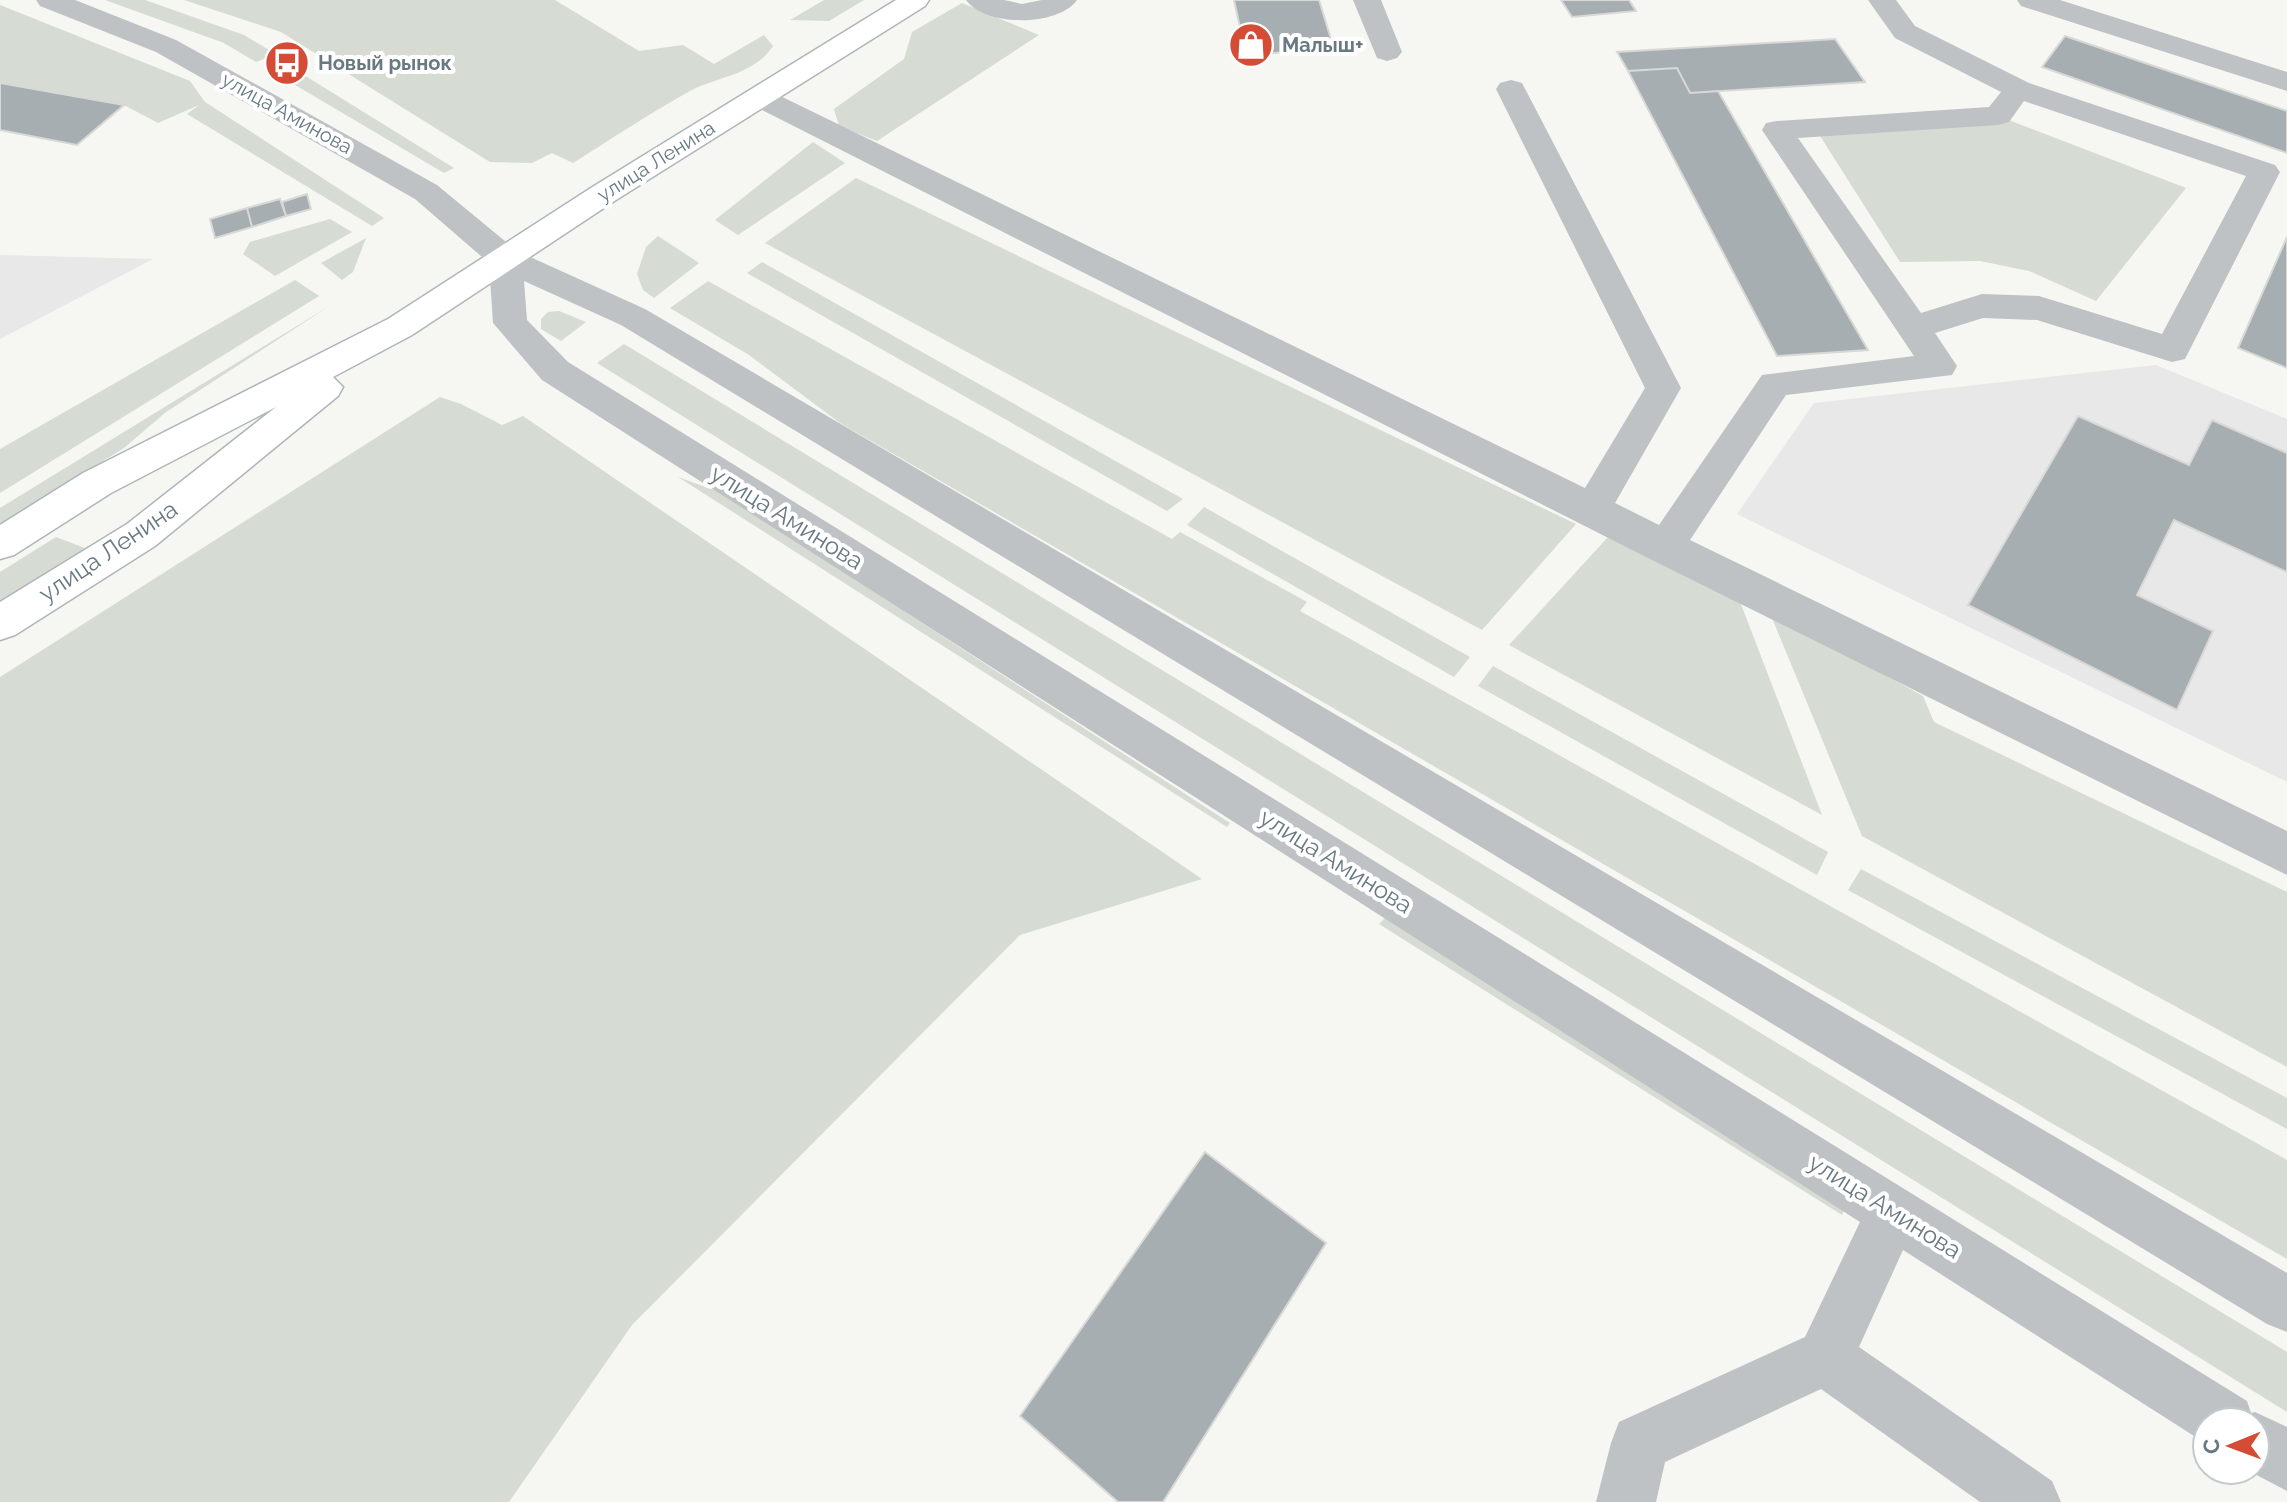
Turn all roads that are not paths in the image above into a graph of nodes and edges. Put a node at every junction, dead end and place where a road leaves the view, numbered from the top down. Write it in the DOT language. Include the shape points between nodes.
graph roads {
  1 [pos="50,0"];
  2 [pos="915,0"];
  3 [pos="980,0"];
  4 [pos="1063,0"];
  5 [pos="1367,0"];
  6 [pos="1882,0"];
  7 [pos="2031,0"];
  8 [pos="1387,52"];
  9 [pos="2287,82"];
  10 [pos="1511,89"];
  11 [pos="2018,89"];
  12 [pos="759,97"];
  13 [pos="2275,176"];
  14 [pos="505,259"];
  15 [pos="400,327"];
  16 [pos="1915,327"];
  17 [pos="1591,511"];
  18 [pos="0,544"];
  19 [pos="1664,548"];
  20 [pos="0,623"];
  21 [pos="2287,854"];
  22 [pos="1893,1211"];
  23 [pos="2287,1304"];
  24 [pos="1825,1357"];
  25 [pos="2201,1406"];
  26 [pos="1626,1502"];
  27 [pos="2031,1502"];
  1 -- 14 [label="street, улица Аминова" via="166,46 412,184"];
  2 -- 12 [label="main road, улица Ленина"];
  3 -- 4 [label="street" via="1001,10 1042,13"];
  5 -- 8 [label="street"];
  6 -- 11 [label="street" via="1905,32"];
  7 -- 9 [label="street"];
  10 -- 17 [label="street" via="1663,388"];
  11 -- 13 [label="street"];
  11 -- 16 [label="street" via="1998,116 1777,130"];
  12 -- 14 [label="main road, улица Ленина"];
  12 -- 17 [label="street"];
  13 -- 16 [label="street" via="2172,350 2039,308 1982,306"];
  14 -- 15 [label="main road, улица Ленина"];
  14 -- 22 [label="street, улица Аминова" via="510,323 555,371"];
  14 -- 23 [label="street, улица Аминова" via="633,317"];
  15 -- 18 [label="main road, улица Ленина" via="97,483"];
  15 -- 20 [label="main road, улица Ленина" via="141,535"];
  16 -- 19 [label="street" via="1939,366 1775,384"];
  17 -- 19 [label="street"];
  19 -- 21 [label="street"];
  22 -- 24 [label="street"];
  22 -- 25 [label="street, улица Аминова"];
  24 -- 26 [label="street" via="1640,1443"];
  24 -- 27 [label="street"];
}
